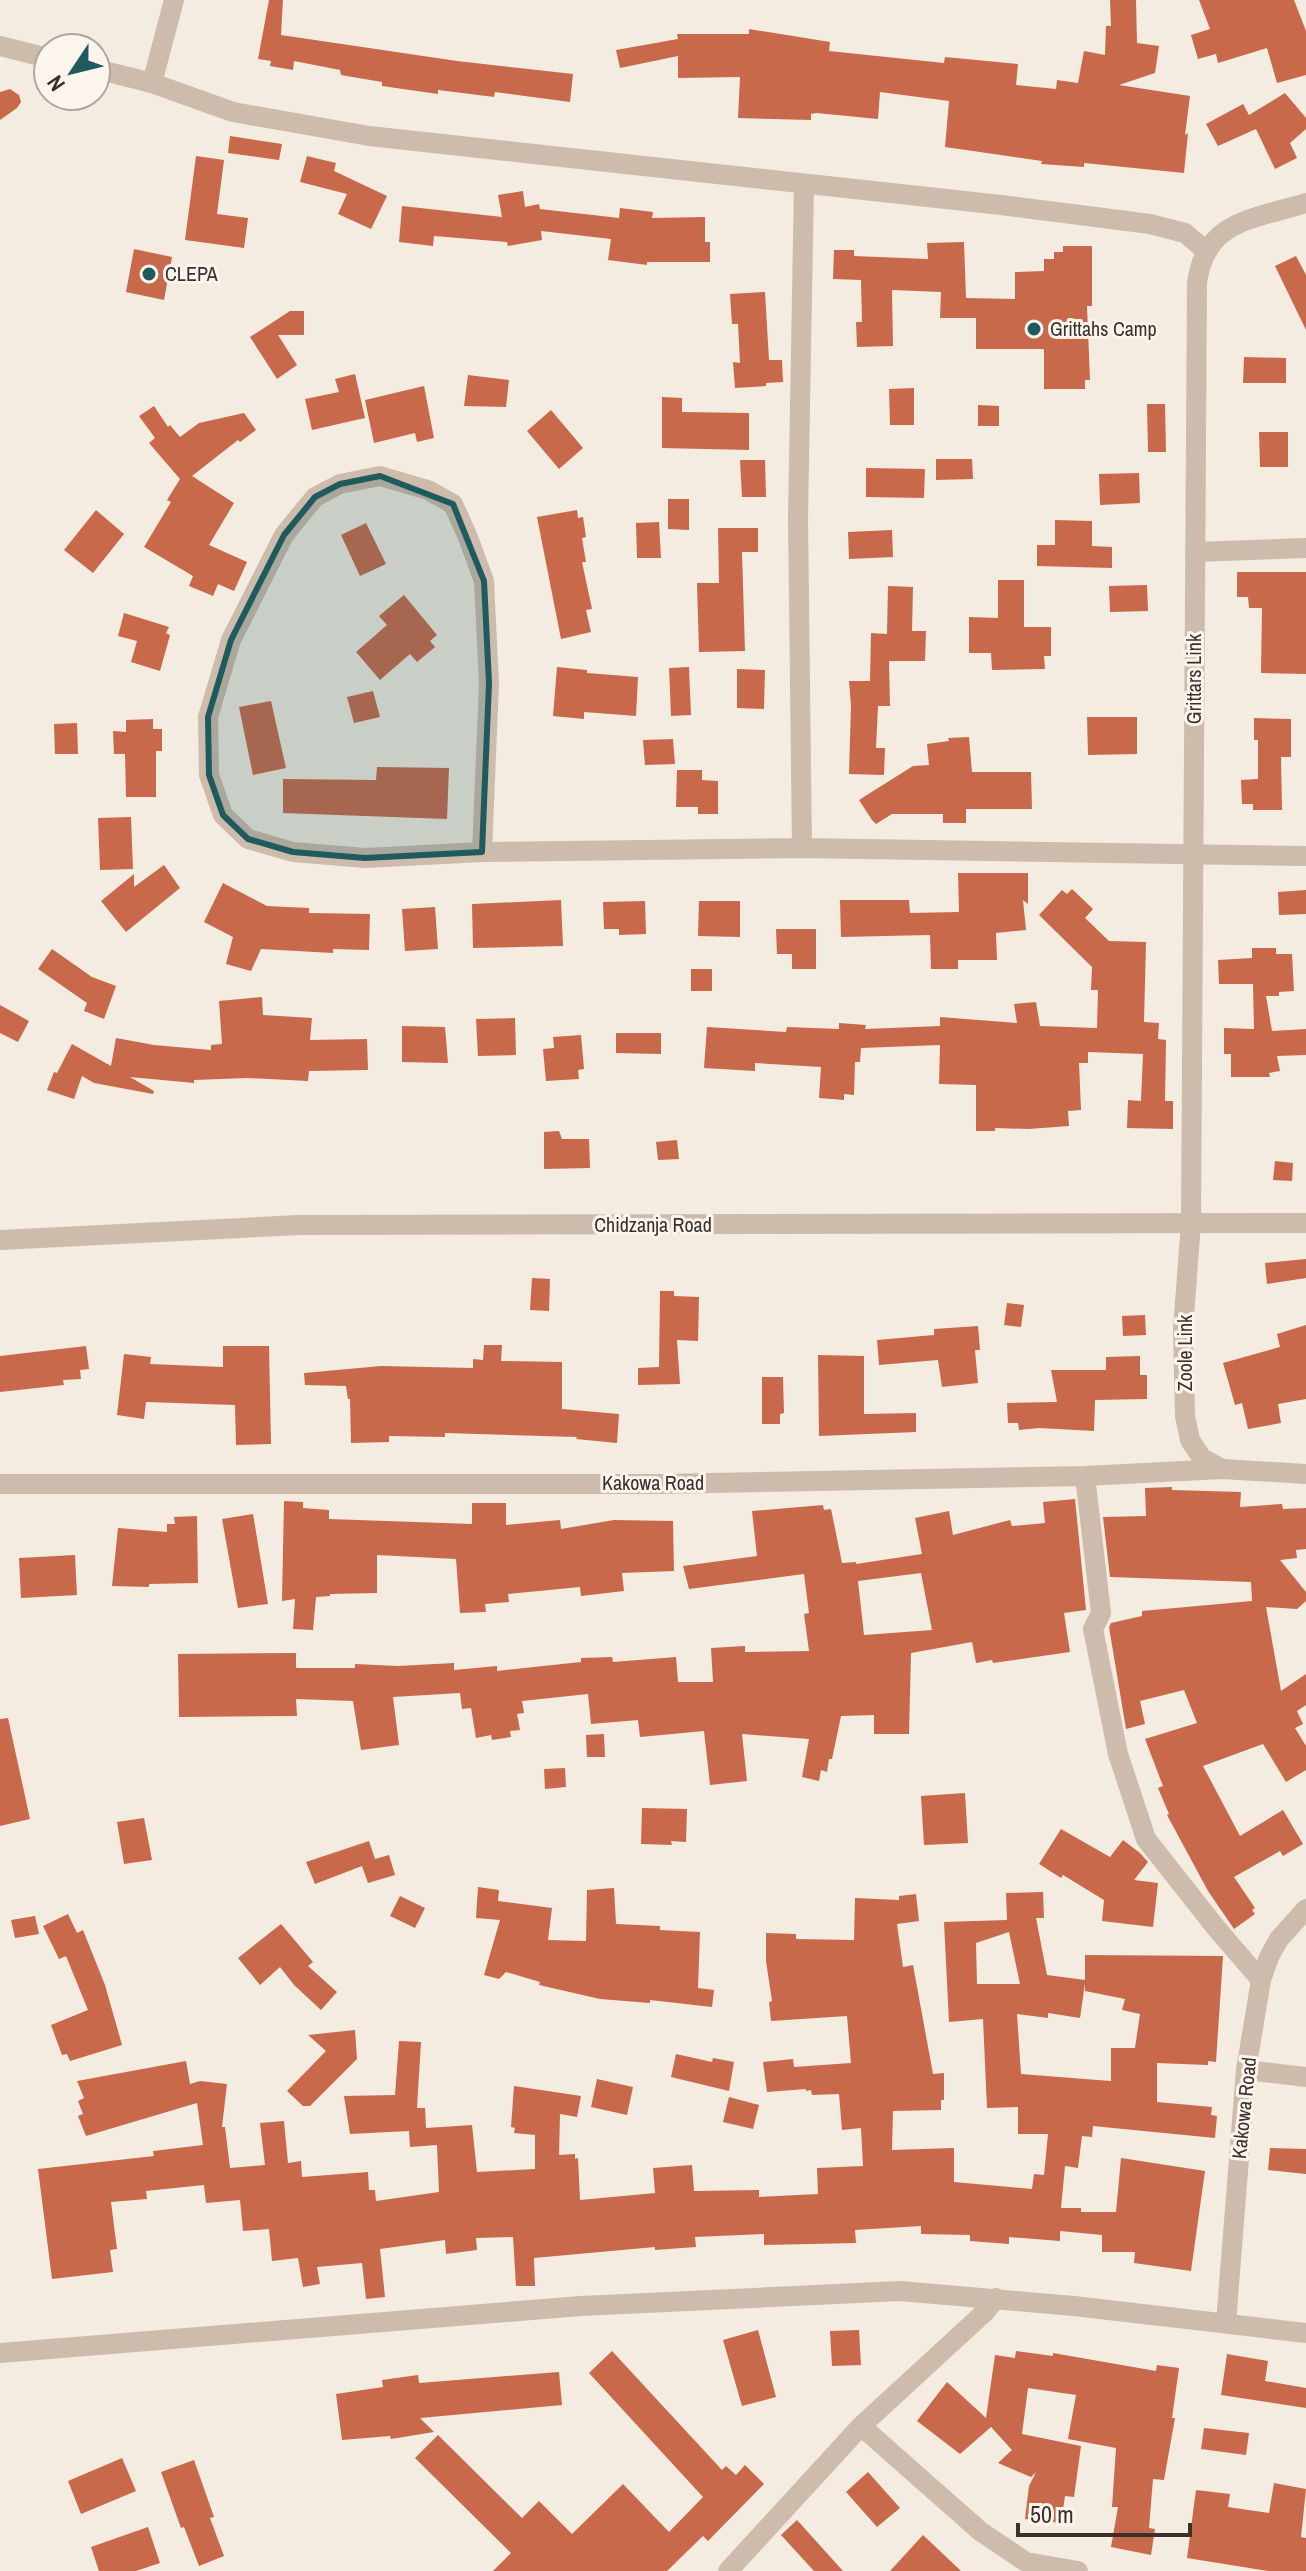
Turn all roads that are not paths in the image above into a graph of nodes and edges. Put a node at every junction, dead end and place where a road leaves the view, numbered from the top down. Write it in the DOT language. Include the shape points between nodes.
graph roads {
  1 [pos="174,0"];
  2 [pos="0,46"];
  3 [pos="32,54"];
  4 [pos="112,73"];
  5 [pos="152,83"];
  6 [pos="804,184"];
  7 [pos="1306,203"];
  8 [pos="1205,250"];
  9 [pos="1306,548"];
  10 [pos="1195,552"];
  11 [pos="802,848"];
  12 [pos="482,852"];
  13 [pos="1193,856"];
  14 [pos="1306,856"];
  15 [pos="1191,1223"];
  16 [pos="1306,1223"];
  17 [pos="0,1240"];
  18 [pos="1222,1469"];
  19 [pos="1306,1474"];
  20 [pos="1085,1476"];
  21 [pos="0,1484"];
  22 [pos="1306,1909"];
  23 [pos="1261,1980"];
  24 [pos="1246,2070"];
  25 [pos="1306,2077"];
  26 [pos="996,2298"];
  27 [pos="1226,2323"];
  28 [pos="1306,2333"];
  29 [pos="0,2353"];
  30 [pos="861,2426"];
  31 [pos="728,2571"];
  32 [pos="1078,2571"];
  1 -- 5 [label="street"];
  2 -- 3 [label="street"];
  4 -- 5 [label="street"];
  5 -- 6 [label="street" via="233,112 369,136"];
  6 -- 8 [label="street" via="1150,224 1185,233"];
  6 -- 11 [label="street" via="798,518"];
  7 -- 8 [label="street" via="1232,227"];
  8 -- 10 [label="street, Grittars Link" via="1197,283"];
  9 -- 10 [label="street"];
  10 -- 13 [label="street, Grittars Link"];
  11 -- 12 [label="street"];
  11 -- 13 [label="street"];
  12 -- 12 [label="street" via="365,858 293,852 248,839 223,815 209,775 208,717 231,640 284,535 315,497 340,484 380,476 428,490 453,504 467,535 484,581 489,683"];
  13 -- 14 [label="street"];
  13 -- 15 [label="street, Grittars Link"];
  15 -- 16 [label="street, Chidzanja Road"];
  15 -- 17 [label="street, Chidzanja Road" via="299,1225"];
  15 -- 18 [label="street, Zoole Link" via="1183,1329 1185,1416 1190,1440 1202,1458"];
  18 -- 19 [label="street, Kakowa Road"];
  18 -- 20 [label="street, Kakowa Road"];
  20 -- 21 [label="street, Kakowa Road" via="658,1484"];
  20 -- 23 [label="street" via="1101,1613 1093,1629 1097,1655 1118,1754 1146,1839"];
  22 -- 23 [label="street, Kakowa Road" via="1279,1939"];
  23 -- 24 [label="street, Kakowa Road"];
  24 -- 25 [label="street"];
  24 -- 27 [label="street, Kakowa Road"];
  26 -- 27 [label="street"];
  26 -- 29 [label="street" via="900,2291 627,2304"];
  26 -- 30 [label="street"];
  27 -- 28 [label="street"];
  30 -- 31 [label="street"];
  30 -- 32 [label="street" via="980,2531 1026,2562"];
}
